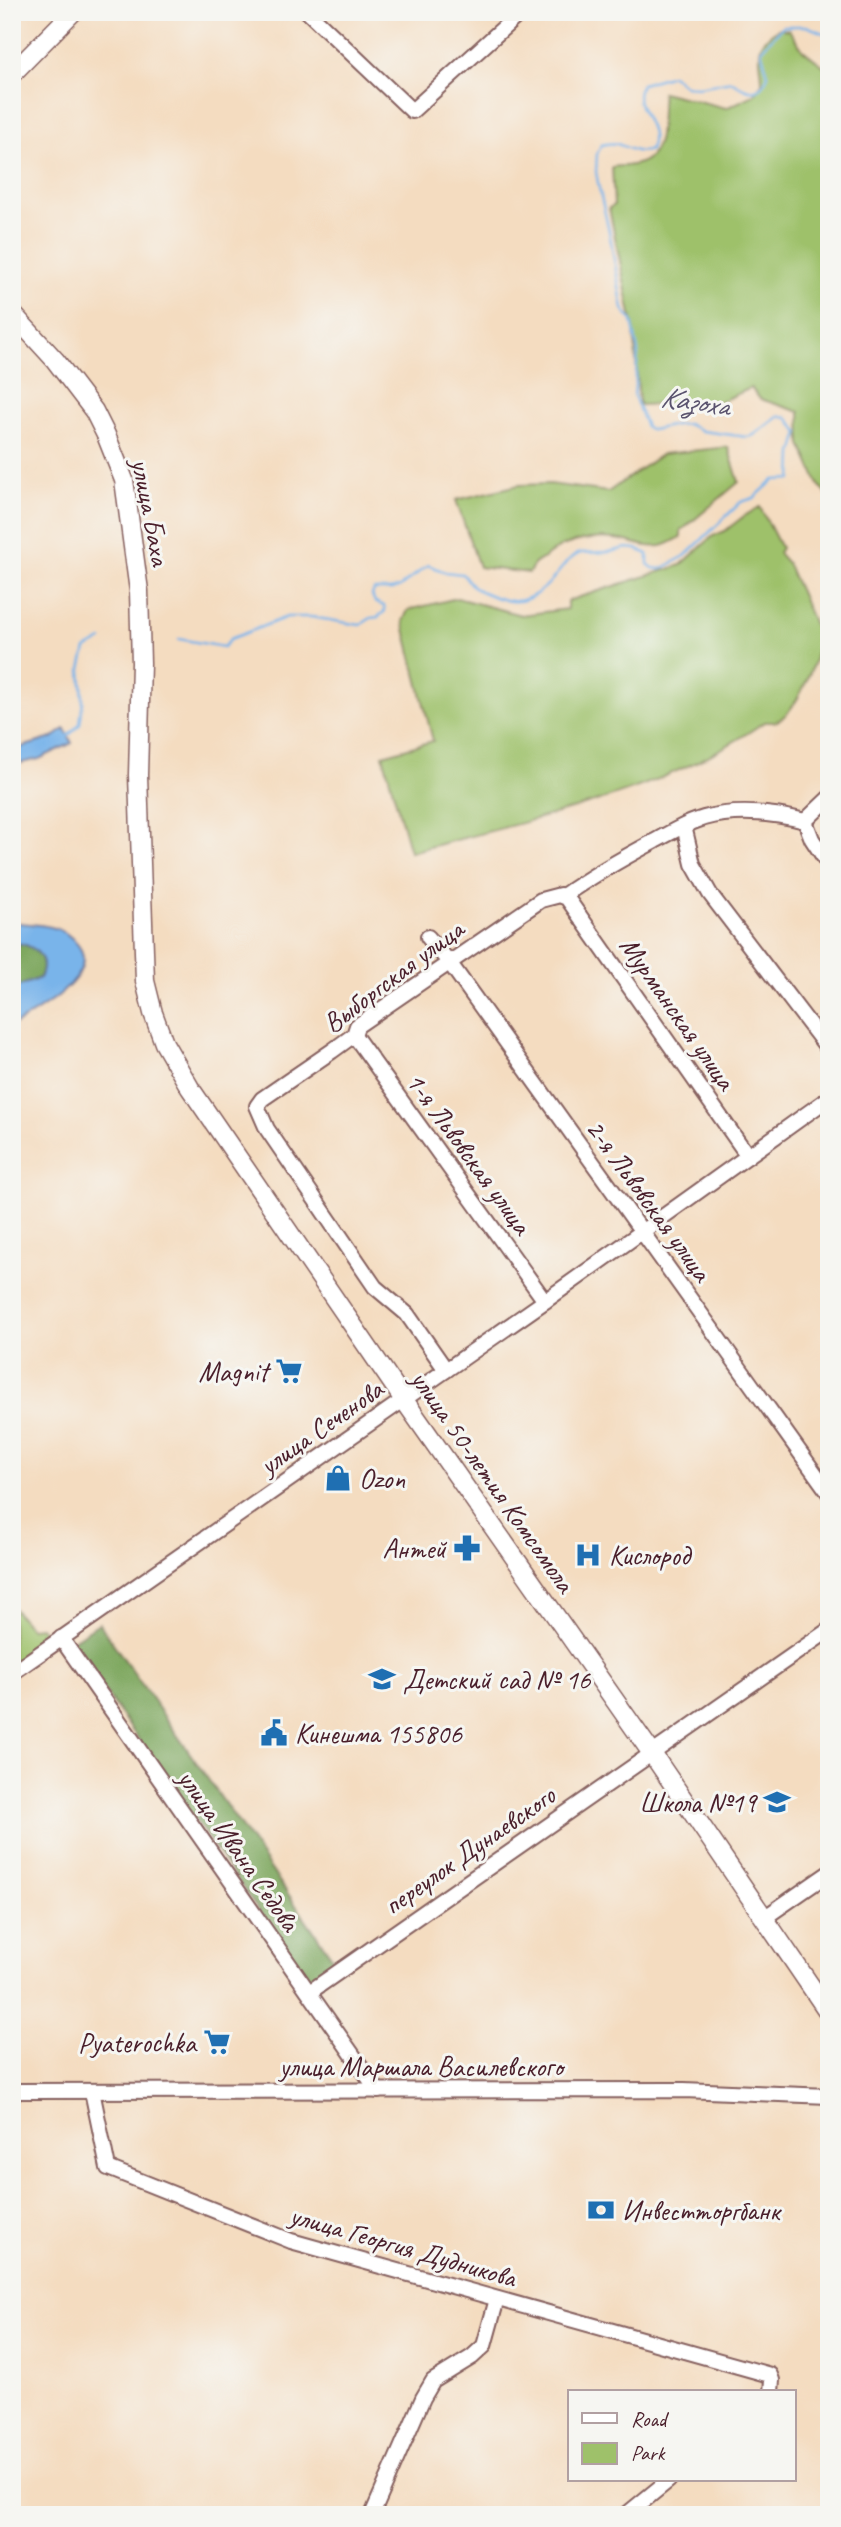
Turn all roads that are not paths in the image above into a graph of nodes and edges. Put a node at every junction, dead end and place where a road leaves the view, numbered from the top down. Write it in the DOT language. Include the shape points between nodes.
graph roads {
  1 [pos="73,12"];
  2 [pos="308,12"];
  3 [pos="521,12"];
  4 [pos="12,74"];
  5 [pos="12,313"];
  6 [pos="829,798"];
  7 [pos="805,821"];
  8 [pos="684,826"];
  9 [pos="829,865"];
  10 [pos="565,897"];
  11 [pos="428,937"];
  12 [pos="449,962"];
  13 [pos="143,965"];
  14 [pos="354,1035"];
  15 [pos="829,1050"];
  16 [pos="829,1098"];
  17 [pos="748,1156"];
  18 [pos="642,1231"];
  19 [pos="545,1301"];
  20 [pos="446,1370"];
  21 [pos="404,1400"];
  22 [pos="829,1493"];
  23 [pos="829,1630"];
  24 [pos="61,1638"];
  25 [pos="12,1672"];
  26 [pos="651,1752"];
  27 [pos="829,1873"];
  28 [pos="764,1918"];
  29 [pos="314,1989"];
  30 [pos="829,2013"];
  31 [pos="12,2091"];
  32 [pos="92,2091"];
  33 [pos="378,2091"];
  34 [pos="829,2096"];
  35 [pos="498,2299"];
  36 [pos="771,2390"];
  37 [pos="667,2482"];
  38 [pos="372,2515"];
  39 [pos="626,2515"];
  1 -- 4 [label="main road"];
  2 -- 3 [label="street" via="412,111"];
  5 -- 13 [label="main road, улица Баха" via="94,411 124,480 139,591"];
  6 -- 7 [label="street"];
  7 -- 8 [label="street, Выборгская улица" via="741,813"];
  7 -- 9 [label="street"];
  8 -- 10 [label="street, Выборгская улица" via="601,870"];
  8 -- 15 [label="street" via="693,864 710,894"];
  10 -- 12 [label="street, Выборгская улица" via="541,900"];
  10 -- 17 [label="street, Мурманская улица"];
  11 -- 12 [label="street, 2-я Львовская улица"];
  12 -- 14 [label="street, Выборгская улица" via="357,1026"];
  12 -- 18 [label="street, 2-я Львовская улица"];
  13 -- 21 [label="main road, улица 50-летия Комсомола" via="153,1013 175,1063"];
  14 -- 19 [label="street, 1-я Львовская улица"];
  14 -- 20 [label="street, Выборгская улица" via="262,1098 257,1106 267,1129 374,1287 407,1314"];
  16 -- 17 [label="street, улица Сеченова"];
  17 -- 18 [label="street, улица Сеченова"];
  18 -- 19 [label="street, улица Сеченова"];
  18 -- 22 [label="street, 2-я Львовская улица"];
  19 -- 20 [label="street, улица Сеченова"];
  20 -- 21 [label="street, улица Сеченова"];
  21 -- 24 [label="street, улица Сеченова"];
  21 -- 26 [label="main road, улица 50-летия Комсомола"];
  23 -- 26 [label="street, переулок Дунаевского"];
  24 -- 25 [label="street, улица Сеченова"];
  24 -- 33 [label="street, улица Ивана Седова"];
  26 -- 28 [label="main road, улица 50-летия Комсомола"];
  26 -- 29 [label="street, переулок Дунаевского"];
  27 -- 28 [label="street"];
  28 -- 30 [label="main road, улица 50-летия Комсомола"];
  31 -- 32 [label="street, улица Маршала Василевского"];
  32 -- 33 [label="street, улица Маршала Василевского"];
  32 -- 35 [label="street, улица Георгия Дудникова" via="108,2168 291,2241"];
  33 -- 34 [label="street, улица Маршала Василевского" via="684,2090"];
  35 -- 36 [label="street, улица Георгия Дудникова" via="770,2375"];
  35 -- 38 [label="street" via="484,2346 433,2381 423,2398"];
  37 -- 39 [label="street"];
}
